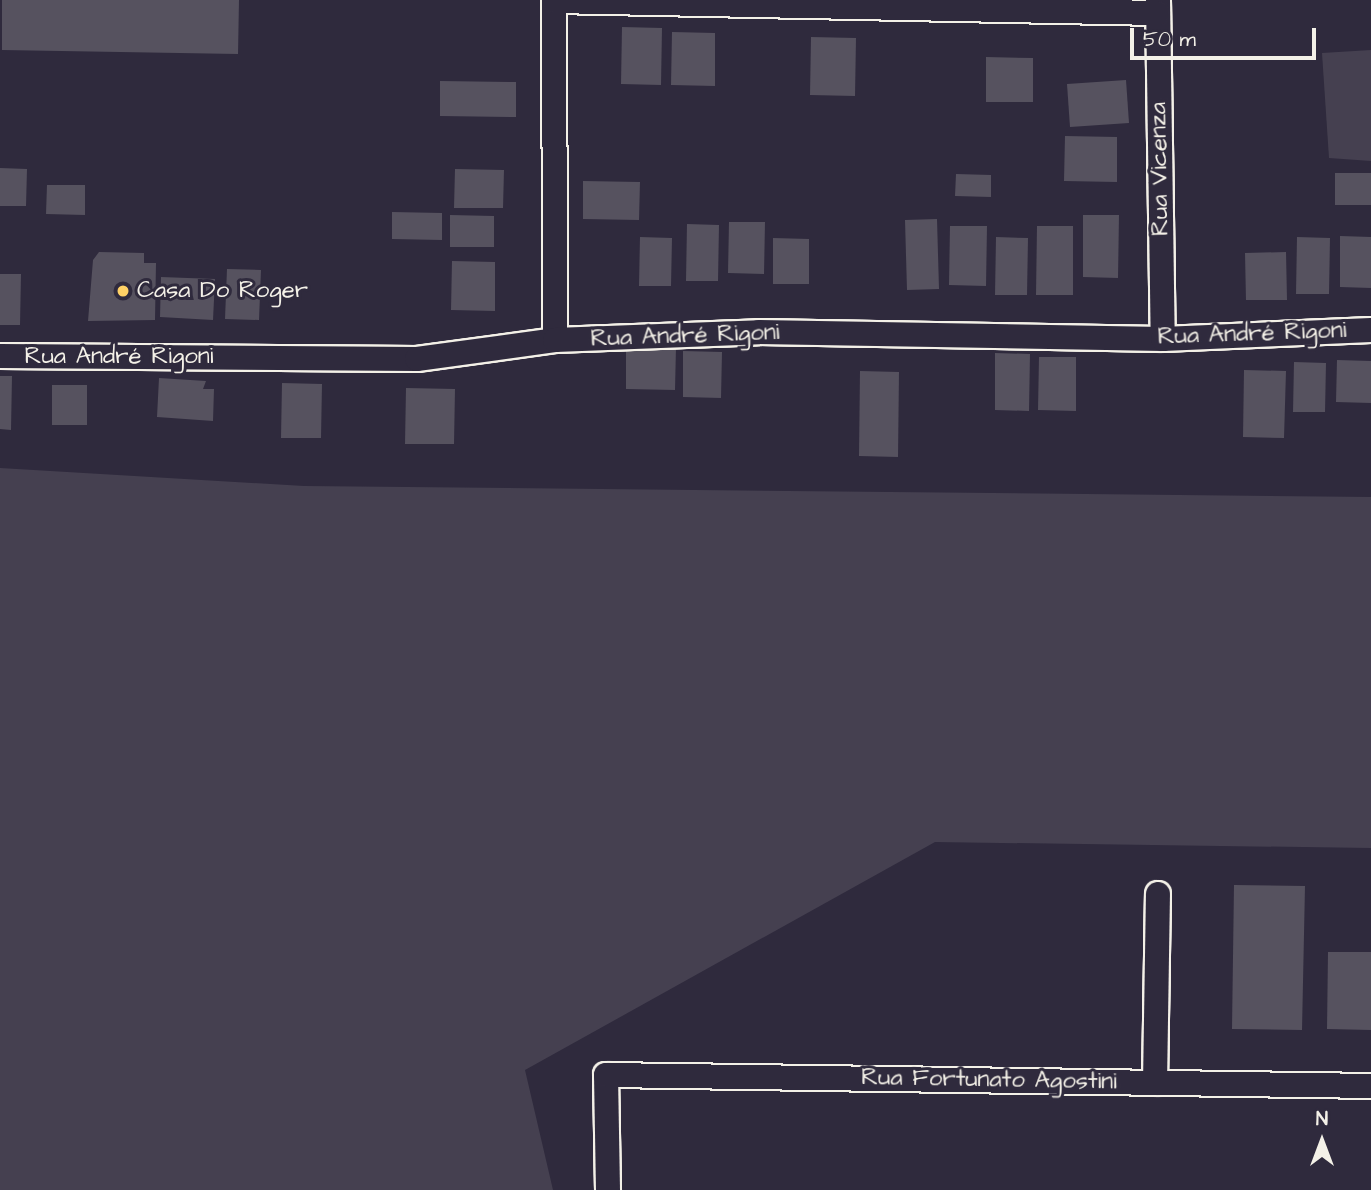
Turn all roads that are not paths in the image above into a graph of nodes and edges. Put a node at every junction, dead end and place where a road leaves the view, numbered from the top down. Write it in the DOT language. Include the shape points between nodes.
graph roads {
  1 [pos="554,1"];
  2 [pos="1158,6"];
  3 [pos="1371,330"];
  4 [pos="1163,338"];
  5 [pos="555,340"];
  6 [pos="0,356"];
  7 [pos="1158,894"];
  8 [pos="1155,1083"];
  9 [pos="1371,1086"];
  10 [pos="608,1190"];
  1 -- 2 [label="street"];
  1 -- 5 [label="street"];
  2 -- 4 [label="street, Rua Vicenza"];
  3 -- 4 [label="street, Rua André Rigoni"];
  4 -- 5 [label="street, Rua André Rigoni" via="759,332"];
  5 -- 6 [label="street, Rua André Rigoni" via="417,359"];
  7 -- 8 [label="street"];
  8 -- 9 [label="street, Rua Fortunato Agostini"];
  8 -- 10 [label="street, Rua Fortunato Agostini" via="606,1075"];
}
